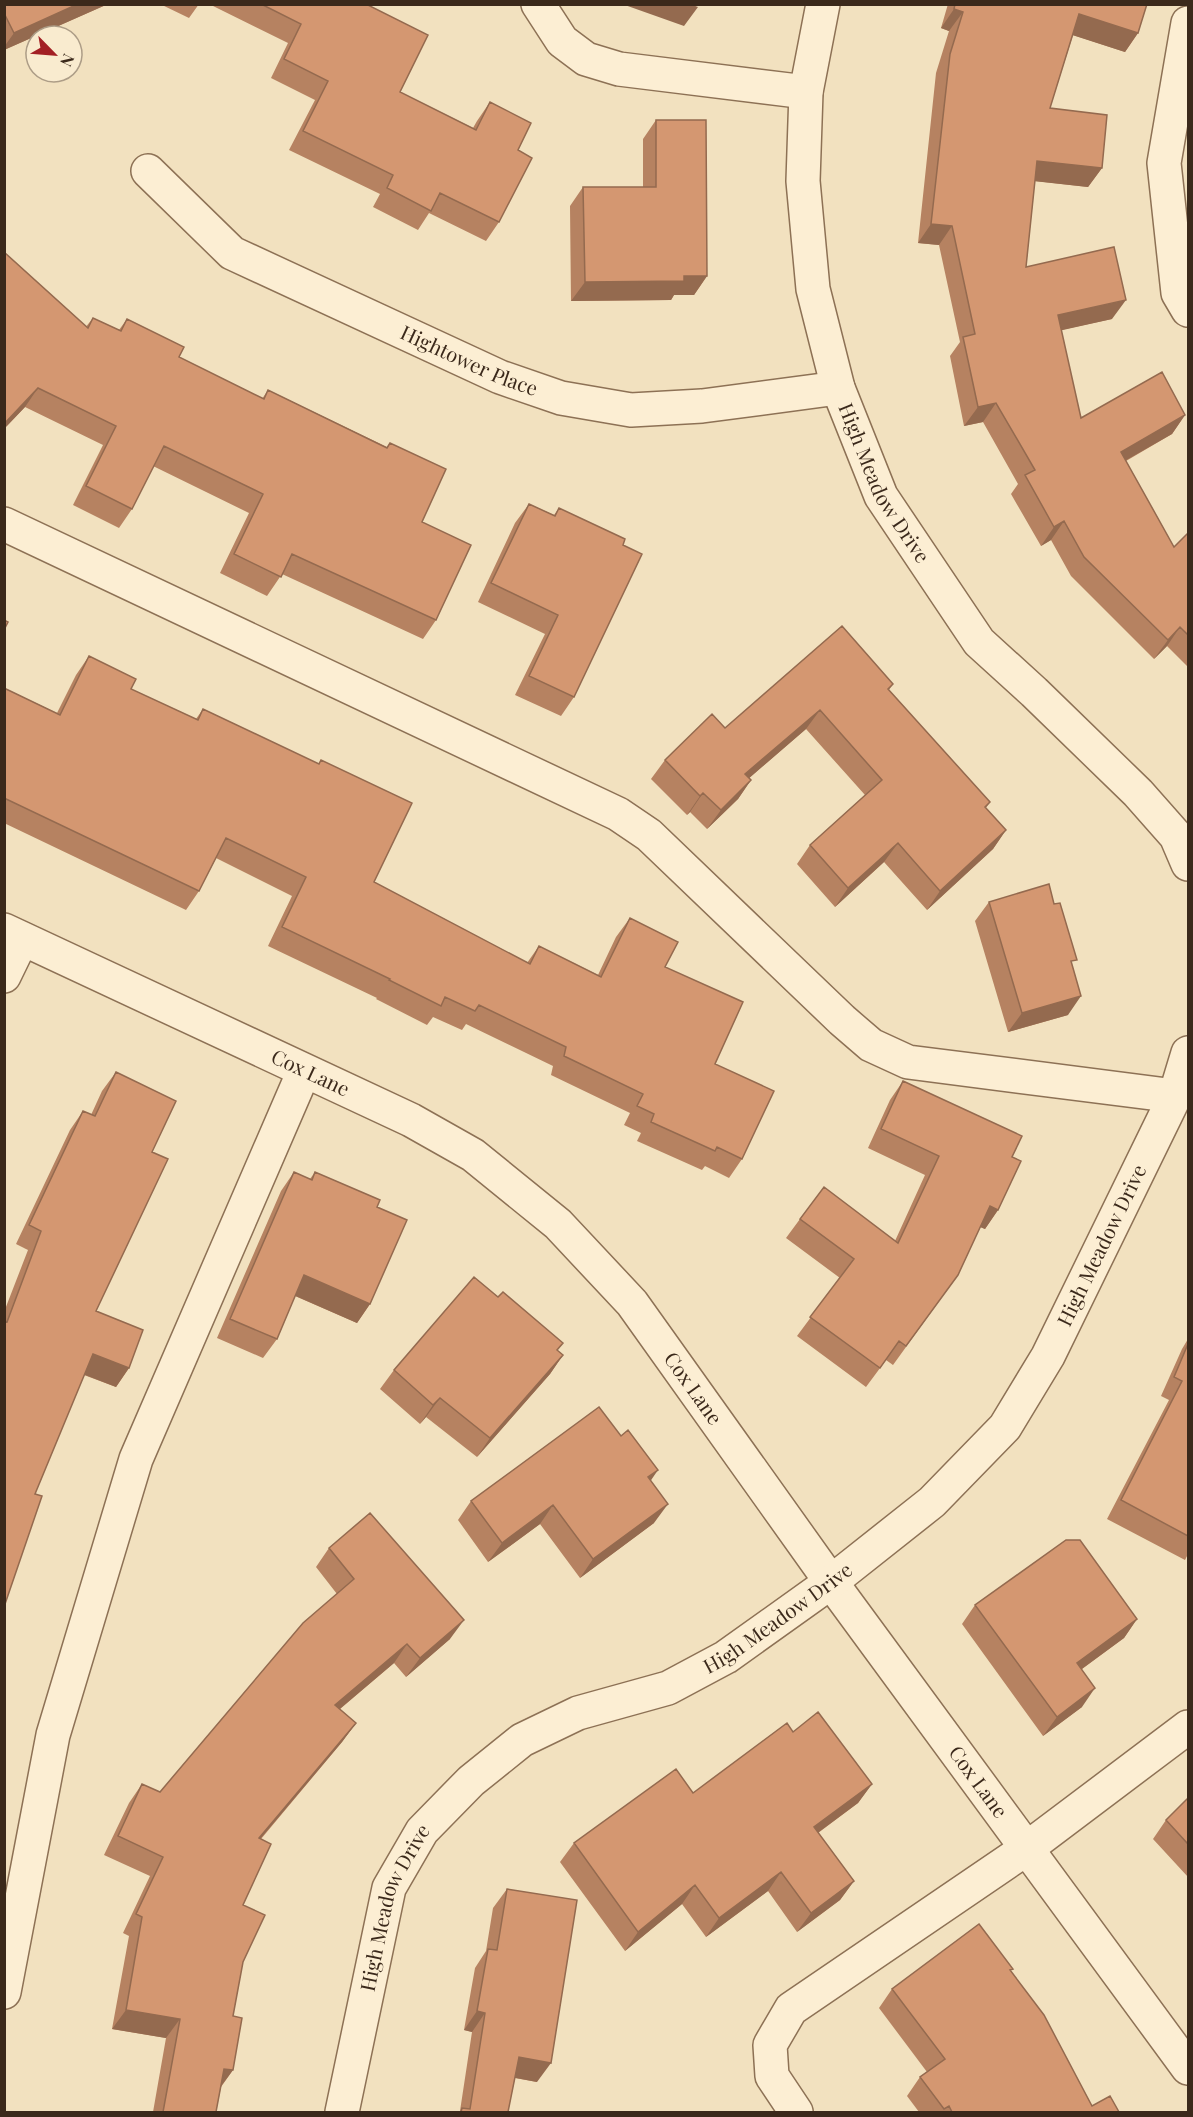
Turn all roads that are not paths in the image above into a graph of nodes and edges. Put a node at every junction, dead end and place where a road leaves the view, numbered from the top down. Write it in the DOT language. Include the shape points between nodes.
graph roads {
  1 [pos="538,4"];
  2 [pos="823,4"];
  3 [pos="1188,23"];
  4 [pos="806,93"];
  5 [pos="148,171"];
  6 [pos="1188,310"];
  7 [pos="837,388"];
  8 [pos="4,524"];
  9 [pos="1188,864"];
  10 [pos="13,934"];
  11 [pos="4,976"];
  12 [pos="1188,1053"];
  13 [pos="304,1071"];
  14 [pos="1174,1096"];
  15 [pos="831,1582"];
  16 [pos="1188,1728"];
  17 [pos="1026,1849"];
  18 [pos="4,1992"];
  19 [pos="1188,2068"];
  20 [pos="342,2112"];
  21 [pos="796,2112"];
  1 -- 4 [label="street" via="562,41 586,59 619,69"];
  2 -- 4 [label="street, High Meadow Drive"];
  3 -- 6 [label="street" via="1164,163 1178,293"];
  4 -- 7 [label="street, High Meadow Drive" via="803,181 813,289"];
  5 -- 7 [label="street, Hightower Place" via="232,253 500,377 561,398 631,410 702,406"];
  7 -- 9 [label="street, High Meadow Drive" via="881,496 979,642 1138,793 1176,836"];
  8 -- 14 [label="street" via="618,814 649,835 871,1045 908,1062"];
  10 -- 11 [label="street"];
  10 -- 13 [label="street, Cox Lane"];
  12 -- 14 [label="street, High Meadow Drive"];
  13 -- 15 [label="street, Cox Lane" via="411,1120 473,1155 558,1224 632,1303"];
  13 -- 18 [label="street" via="136,1459 53,1735"];
  14 -- 15 [label="street, High Meadow Drive" via="1048,1356 1005,1427 932,1502"];
  15 -- 17 [label="street, Cox Lane"];
  15 -- 20 [label="street, High Meadow Drive" via="726,1657 668,1688 578,1713 522,1740 471,1781 422,1831 389,1888"];
  16 -- 17 [label="street"];
  17 -- 19 [label="street, Cox Lane"];
  17 -- 21 [label="street" via="791,2009 770,2045 772,2076"];
}
